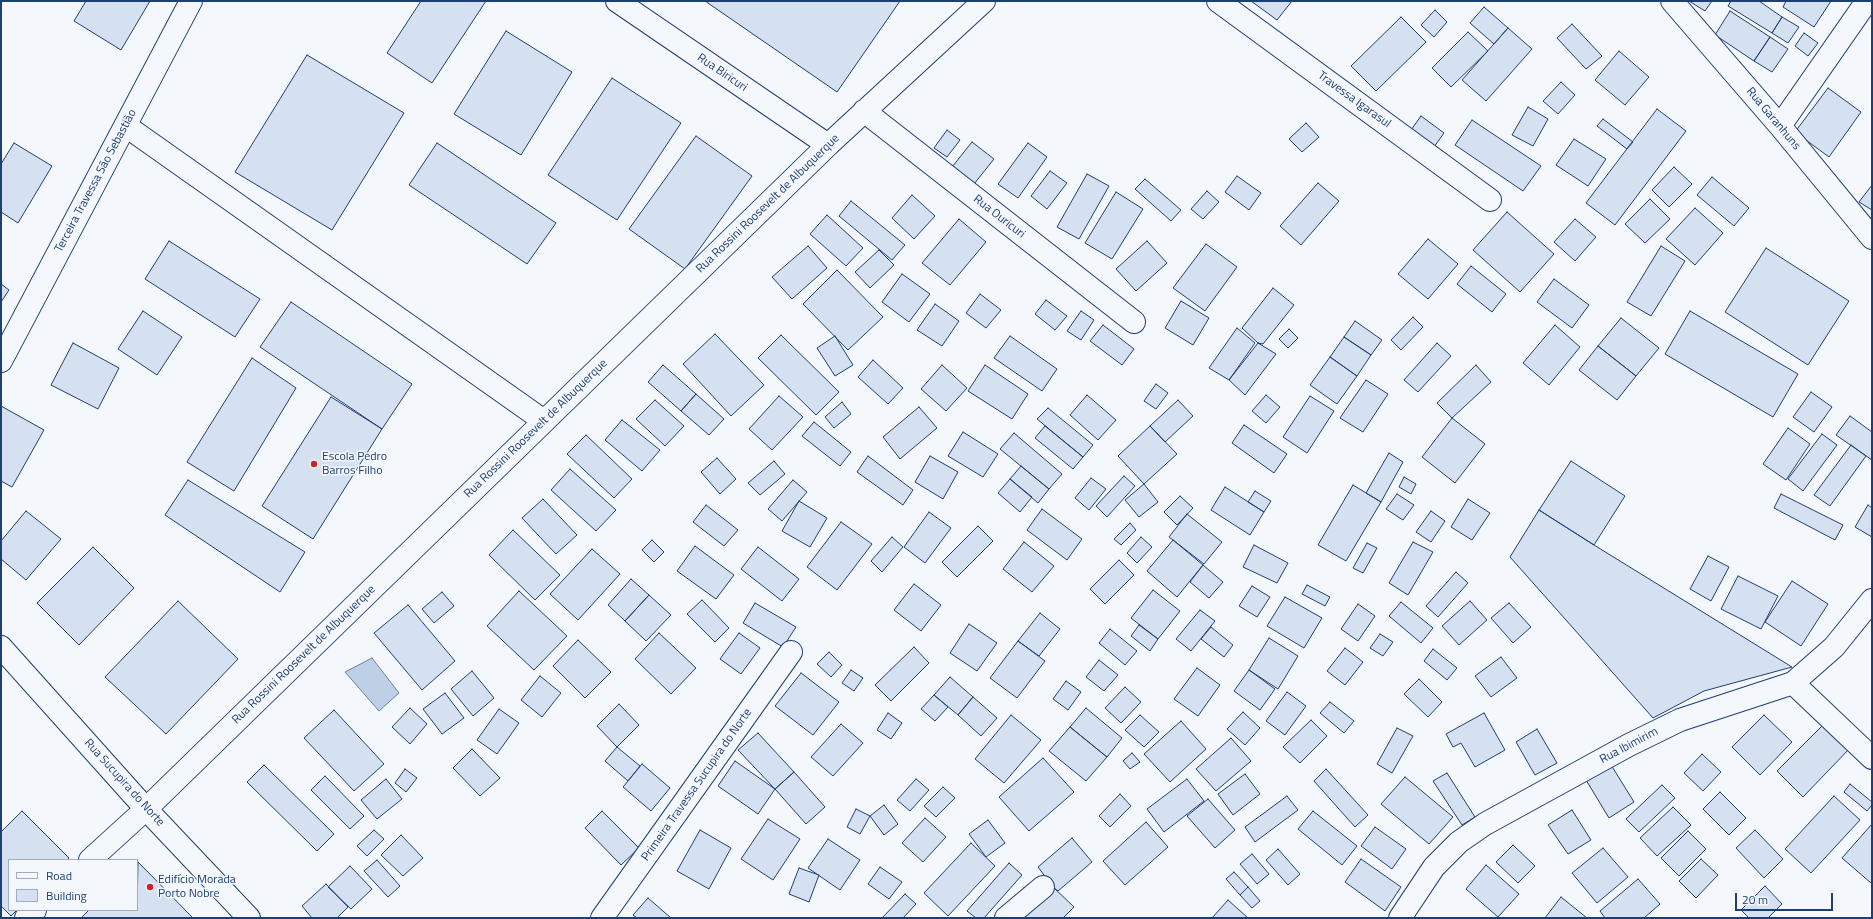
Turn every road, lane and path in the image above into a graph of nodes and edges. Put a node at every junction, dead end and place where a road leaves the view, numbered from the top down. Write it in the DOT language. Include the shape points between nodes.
graph roads {
  1 [pos="191,1"];
  2 [pos="616,1"];
  3 [pos="984,1"];
  4 [pos="1218,1"];
  5 [pos="1672,1"];
  6 [pos="1867,1"];
  7 [pos="864,111"];
  8 [pos="126,126"];
  9 [pos="1780,126"];
  10 [pos="828,145"];
  11 [pos="1490,200"];
  12 [pos="1872,238"];
  13 [pos="1134,322"];
  14 [pos="1,361"];
  15 [pos="544,421"];
  16 [pos="1872,600"];
  17 [pos="1,647"];
  18 [pos="791,652"];
  19 [pos="1793,683"];
  20 [pos="1872,758"];
  21 [pos="146,809"];
  22 [pos="91,859"];
  23 [pos="1043,887"];
  24 [pos="34,911"];
  25 [pos="26,918"];
  26 [pos="249,918"];
  27 [pos="602,918"];
  28 [pos="1006,918"];
  29 [pos="1400,918"];
  1 -- 8 [label="street, Terceira Travessa São Sebastião"];
  2 -- 10 [label="street, Rua Biricuri"];
  3 -- 7 [label="street, Rua Rossini Roosevelt de Albuquerque"];
  4 -- 11 [label="street, Travessa Igarasul"];
  5 -- 9 [label="street, Rua Garanhuns"];
  6 -- 9 [label="street"];
  7 -- 10 [label="street, Rua Rossini Roosevelt de Albuquerque"];
  7 -- 13 [label="street, Rua Ouricuri"];
  8 -- 14 [label="street, Terceira Travessa São Sebastião"];
  8 -- 15 [label="street"];
  9 -- 12 [label="street, Rua Garanhuns"];
  10 -- 15 [label="street, Rua Rossini Roosevelt de Albuquerque"];
  15 -- 21 [label="street, Rua Rossini Roosevelt de Albuquerque"];
  16 -- 19 [label="street, Rua Ibimirim" via="1834,647"];
  17 -- 21 [label="street, Rua Sucupira do Norte"];
  18 -- 27 [label="street, Primeira Travessa Sucupira do Norte"];
  19 -- 20 [label="street"];
  19 -- 29 [label="street, Rua Ibimirim" via="1680,720 1485,824 1459,842 1434,867"];
  21 -- 22 [label="street, Rua Rossini Roosevelt de Albuquerque"];
  21 -- 26 [label="street, Rua Sucupira do Norte"];
  23 -- 28 [label="street"];
  24 -- 25 [label="street"];
}
